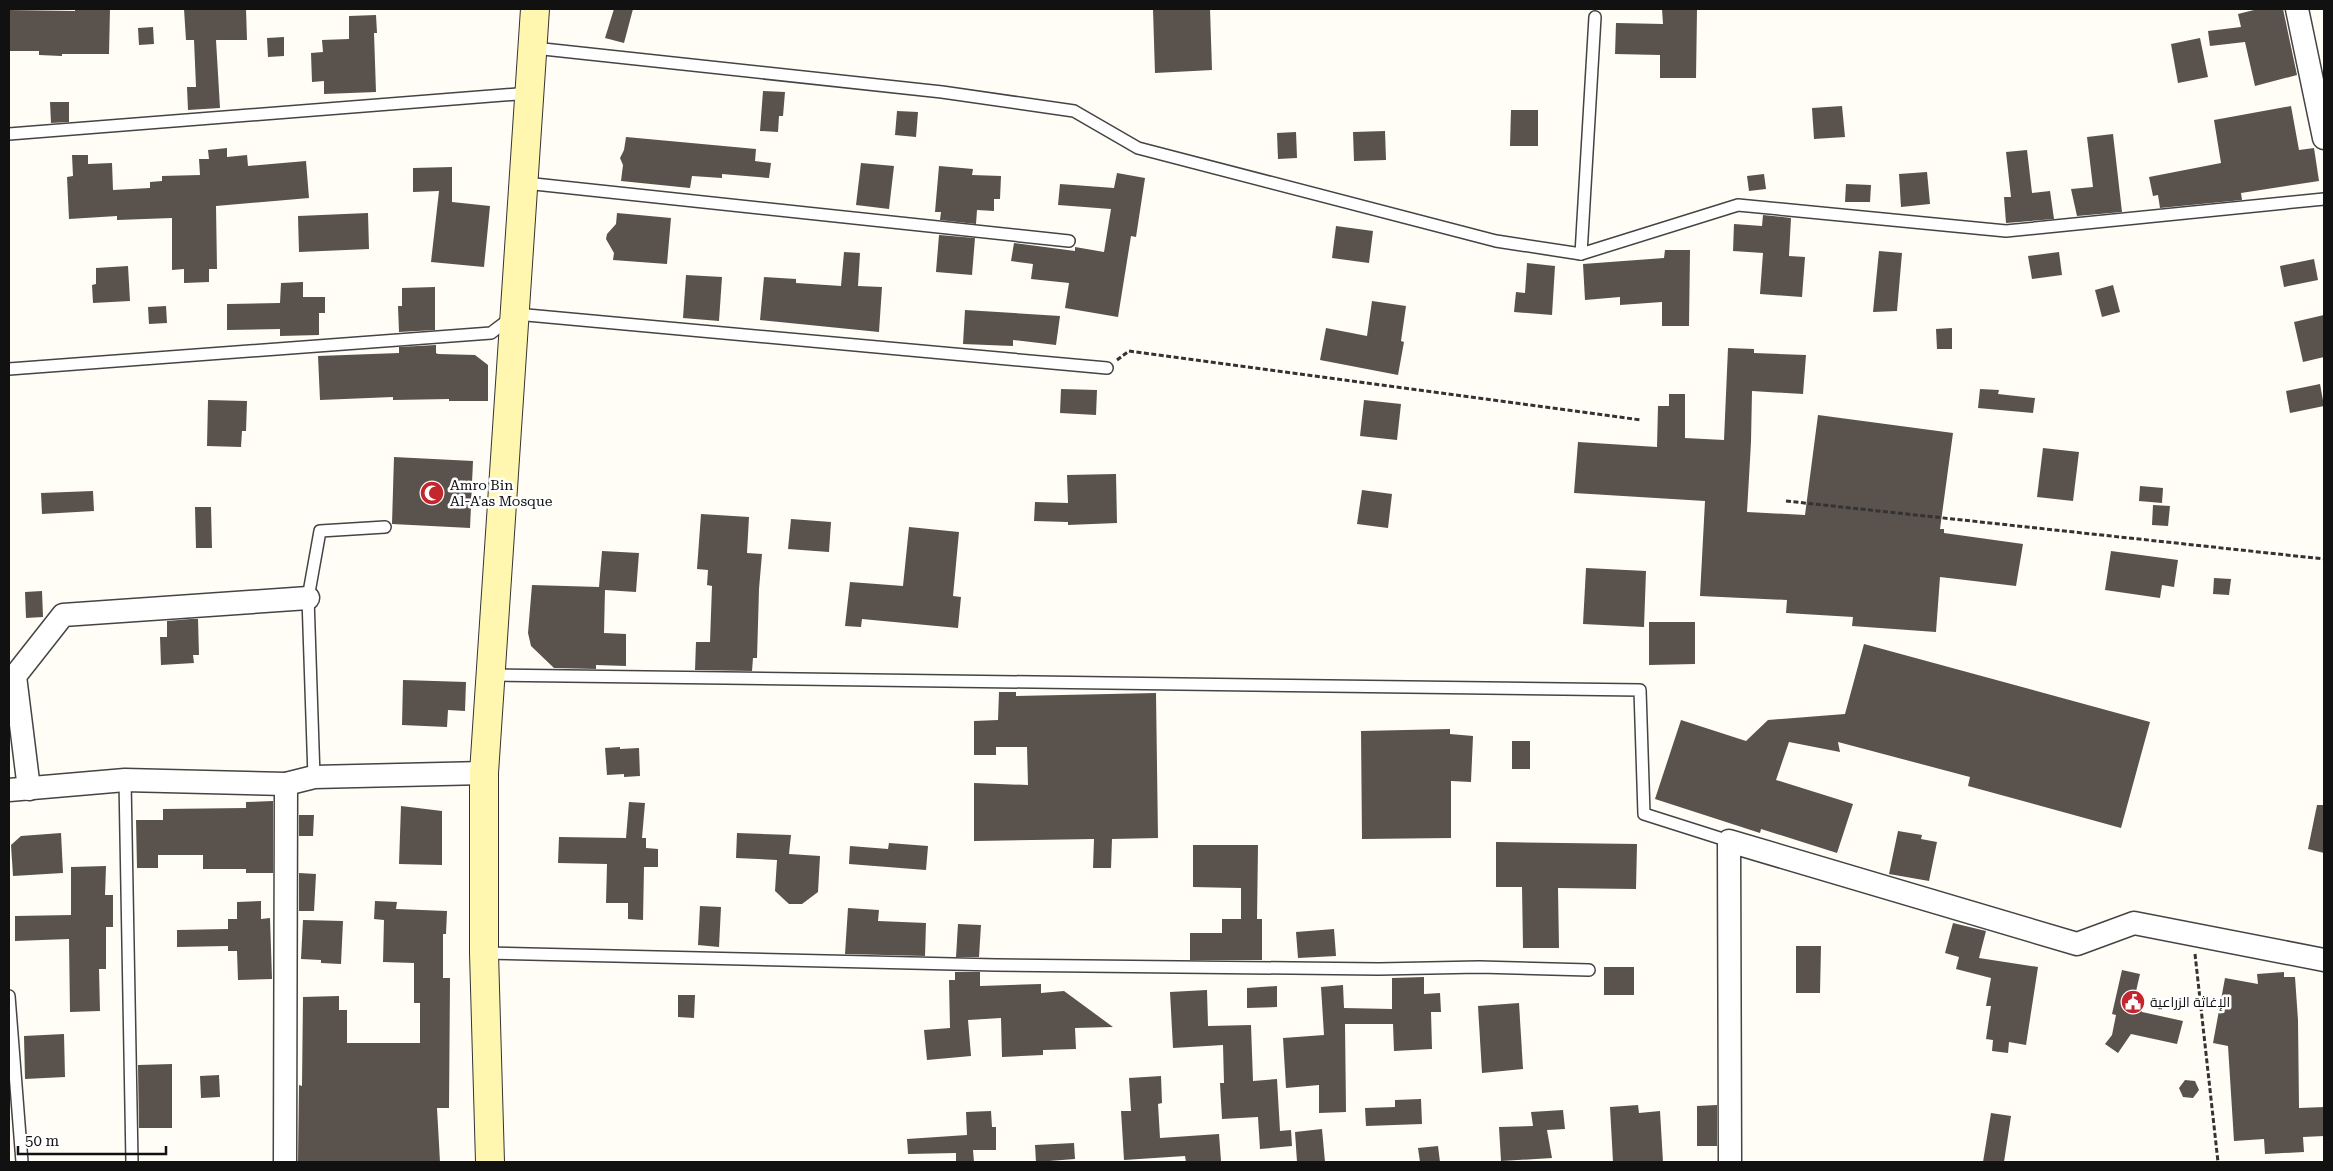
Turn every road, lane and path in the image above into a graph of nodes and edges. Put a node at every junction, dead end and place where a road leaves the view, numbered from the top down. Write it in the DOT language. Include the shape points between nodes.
graph roads {
  1 [pos="536,9"];
  2 [pos="2298,9"];
  3 [pos="1594,17"];
  4 [pos="534,48"];
  5 [pos="530,93"];
  6 [pos="2321,108"];
  7 [pos="9,134"];
  8 [pos="2324,138"];
  9 [pos="524,183"];
  10 [pos="2324,199"];
  11 [pos="1069,241"];
  12 [pos="1581,254"];
  13 [pos="516,314"];
  14 [pos="1107,368"];
  15 [pos="9,369"];
  16 [pos="1641,420"];
  17 [pos="1786,501"];
  18 [pos="385,527"];
  19 [pos="2324,559"];
  20 [pos="308,598"];
  21 [pos="491,675"];
  22 [pos="484,773"];
  23 [pos="314,777"];
  24 [pos="126,780"];
  25 [pos="286,784"];
  26 [pos="14,790"];
  27 [pos="1728,841"];
  28 [pos="2193,934"];
  29 [pos="484,952"];
  30 [pos="2324,960"];
  31 [pos="1589,970"];
  32 [pos="9,996"];
  33 [pos="22,1162"];
  34 [pos="132,1162"];
  35 [pos="285,1162"];
  36 [pos="490,1162"];
  37 [pos="1730,1162"];
  38 [pos="2218,1162"];
  1 -- 4 [label="street"];
  2 -- 6 [label="street"];
  3 -- 12 [label="lane"];
  4 -- 5 [label="street"];
  4 -- 12 [label="lane" via="942,92 1074,111 1138,148 1496,241"];
  5 -- 7 [label="lane"];
  5 -- 9 [label="street"];
  6 -- 8 [label="street"];
  9 -- 11 [label="lane"];
  9 -- 13 [label="street"];
  10 -- 12 [label="lane" via="2006,231 1738,205"];
  13 -- 14 [label="lane"];
  13 -- 15 [label="lane" via="491,333"];
  13 -- 21 [label="street"];
  14 -- 16 [label="path" via="1128,352"];
  17 -- 19 [label="path"];
  18 -- 20 [label="lane" via="320,531"];
  20 -- 23 [label="lane"];
  20 -- 26 [label="street" via="63,615 15,676"];
  21 -- 22 [label="street"];
  21 -- 27 [label="lane" via="1640,690 1644,814"];
  22 -- 23 [label="street"];
  22 -- 29 [label="street"];
  23 -- 25 [label="street"];
  24 -- 25 [label="street"];
  24 -- 26 [label="street"];
  24 -- 34 [label="lane"];
  25 -- 35 [label="street"];
  27 -- 28 [label="street" via="2077,944 2134,923"];
  27 -- 37 [label="street"];
  28 -- 30 [label="street"];
  28 -- 38 [label="path"];
  29 -- 31 [label="lane" via="986,964 1379,969 1479,966"];
  29 -- 36 [label="street"];
  32 -- 33 [label="lane"];
}
